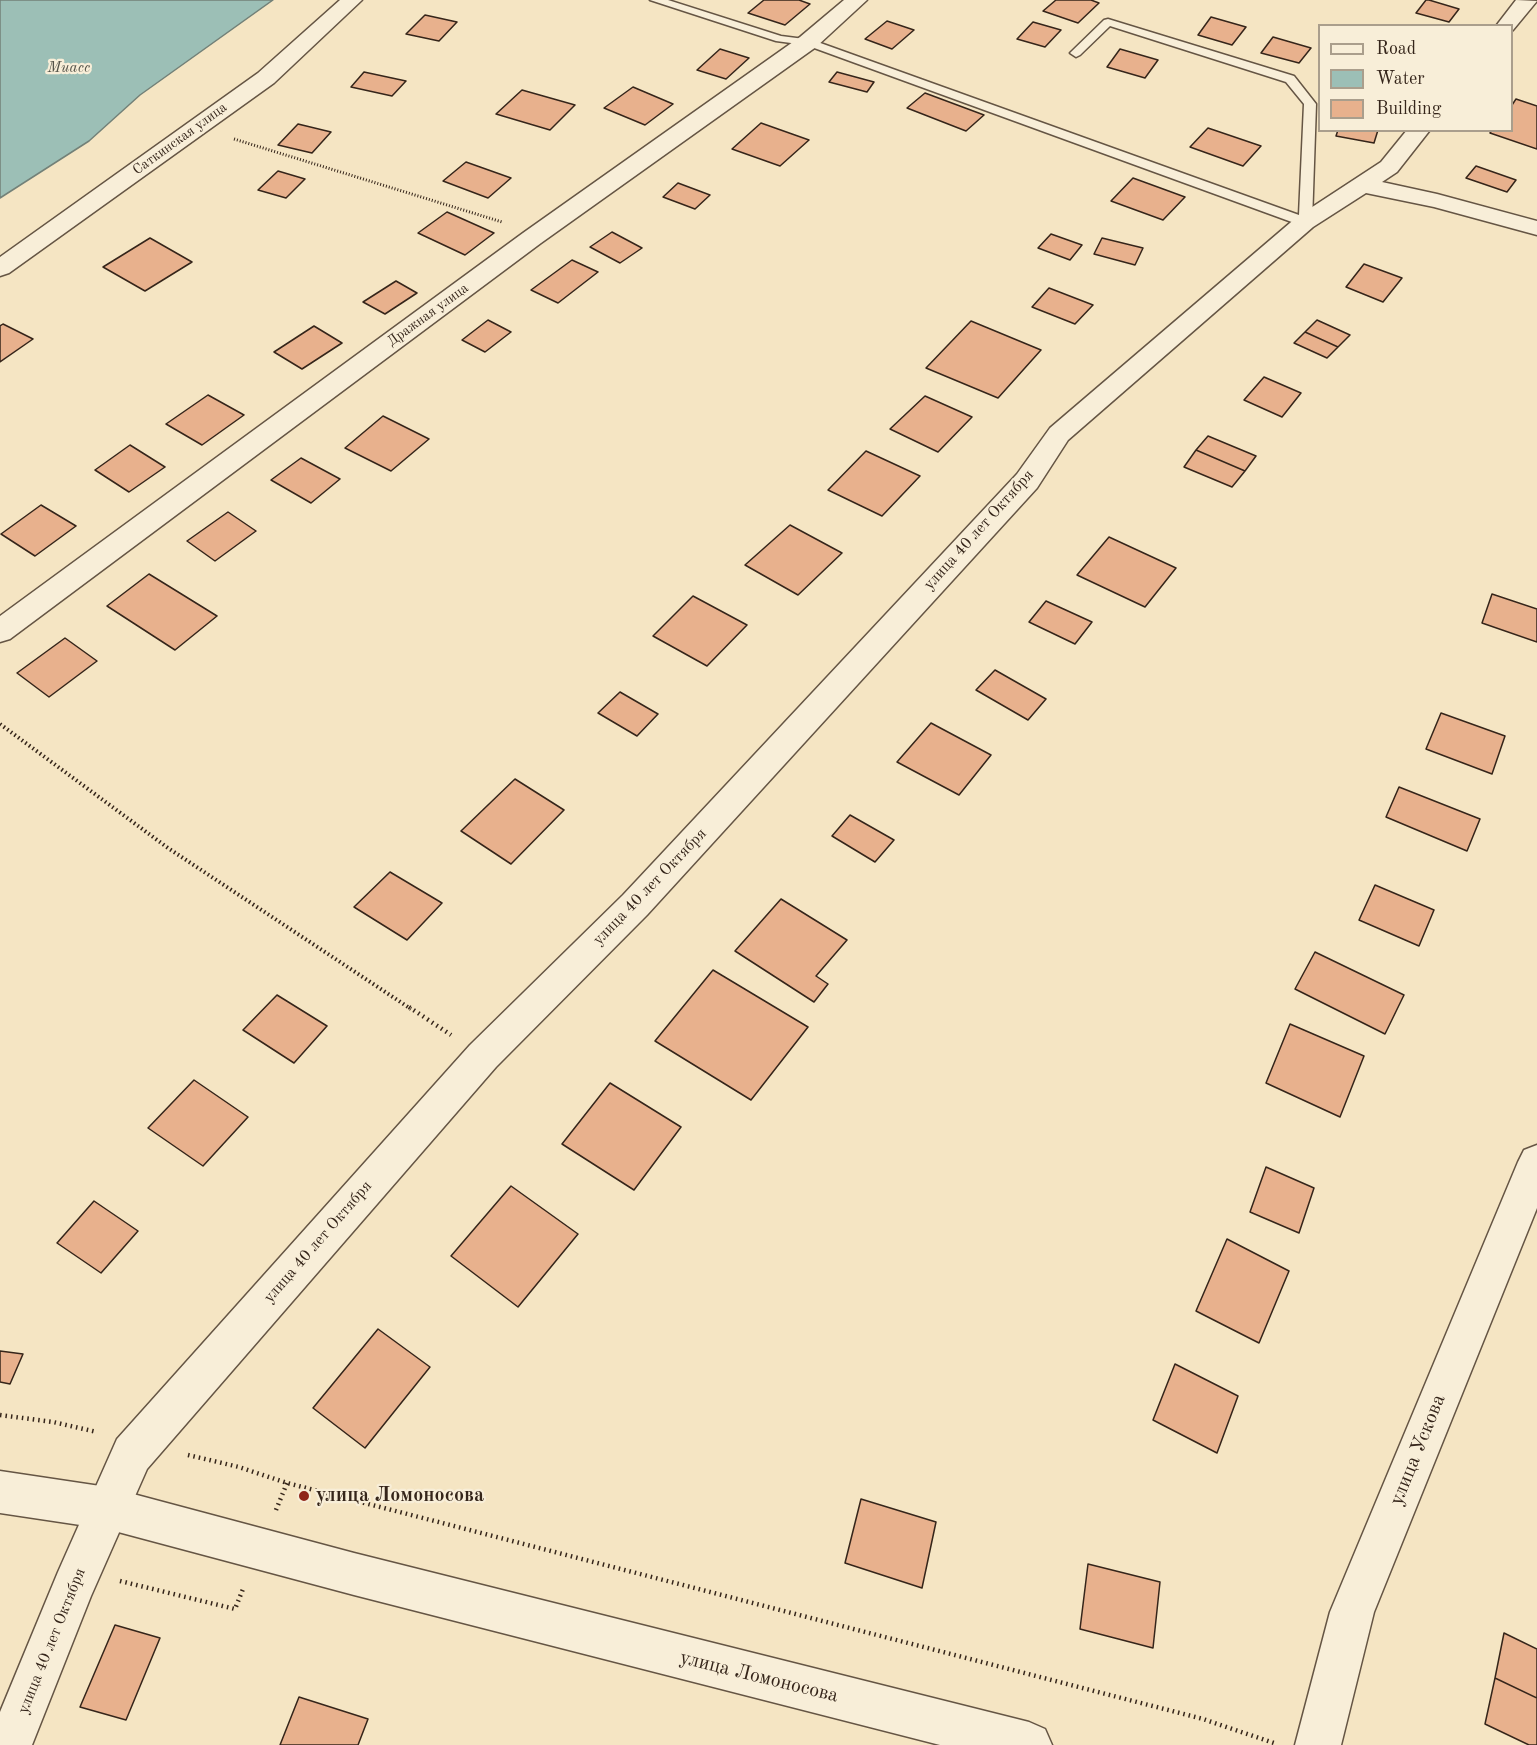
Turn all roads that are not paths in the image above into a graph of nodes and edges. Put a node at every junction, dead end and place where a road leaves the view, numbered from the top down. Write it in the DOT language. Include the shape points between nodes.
graph roads {
  1 [pos="352,0"];
  2 [pos="656,0"];
  3 [pos="857,0"];
  4 [pos="1527,0"];
  5 [pos="1508,24"];
  6 [pos="808,42"];
  7 [pos="1076,52"];
  8 [pos="1417,132"];
  9 [pos="1362,185"];
  10 [pos="1305,222"];
  11 [pos="1537,228"];
  12 [pos="0,268"];
  13 [pos="0,631"];
  14 [pos="1537,1162"];
  15 [pos="0,1492"];
  16 [pos="107,1508"];
  17 [pos="9,1745"];
  18 [pos="1029,1745"];
  19 [pos="1318,1745"];
  1 -- 12 [label="street, Саткинская улица" via="266,78"];
  2 -- 6 [label="lane" via="780,39"];
  3 -- 6 [label="street, Дражная улица"];
  4 -- 5 [label="street"];
  6 -- 10 [label="lane"];
  6 -- 13 [label="street, Дражная улица" via="538,234"];
  7 -- 10 [label="lane" via="1108,22 1290,79 1310,104"];
  8 -- 9 [label="street, улица 40 лет Октября" via="1389,167"];
  9 -- 10 [label="street, улица 40 лет Октября"];
  9 -- 11 [label="street"];
  10 -- 16 [label="street, улица 40 лет Октября" via="1059,434 1027,481 635,905 483,1056 141,1443"];
  14 -- 19 [label="street, улица Ускова" via="1352,1612"];
  15 -- 16 [label="street, улица Ломоносова"];
  16 -- 17 [label="street, улица 40 лет Октября"];
  16 -- 18 [label="street, улица Ломоносова"];
}
